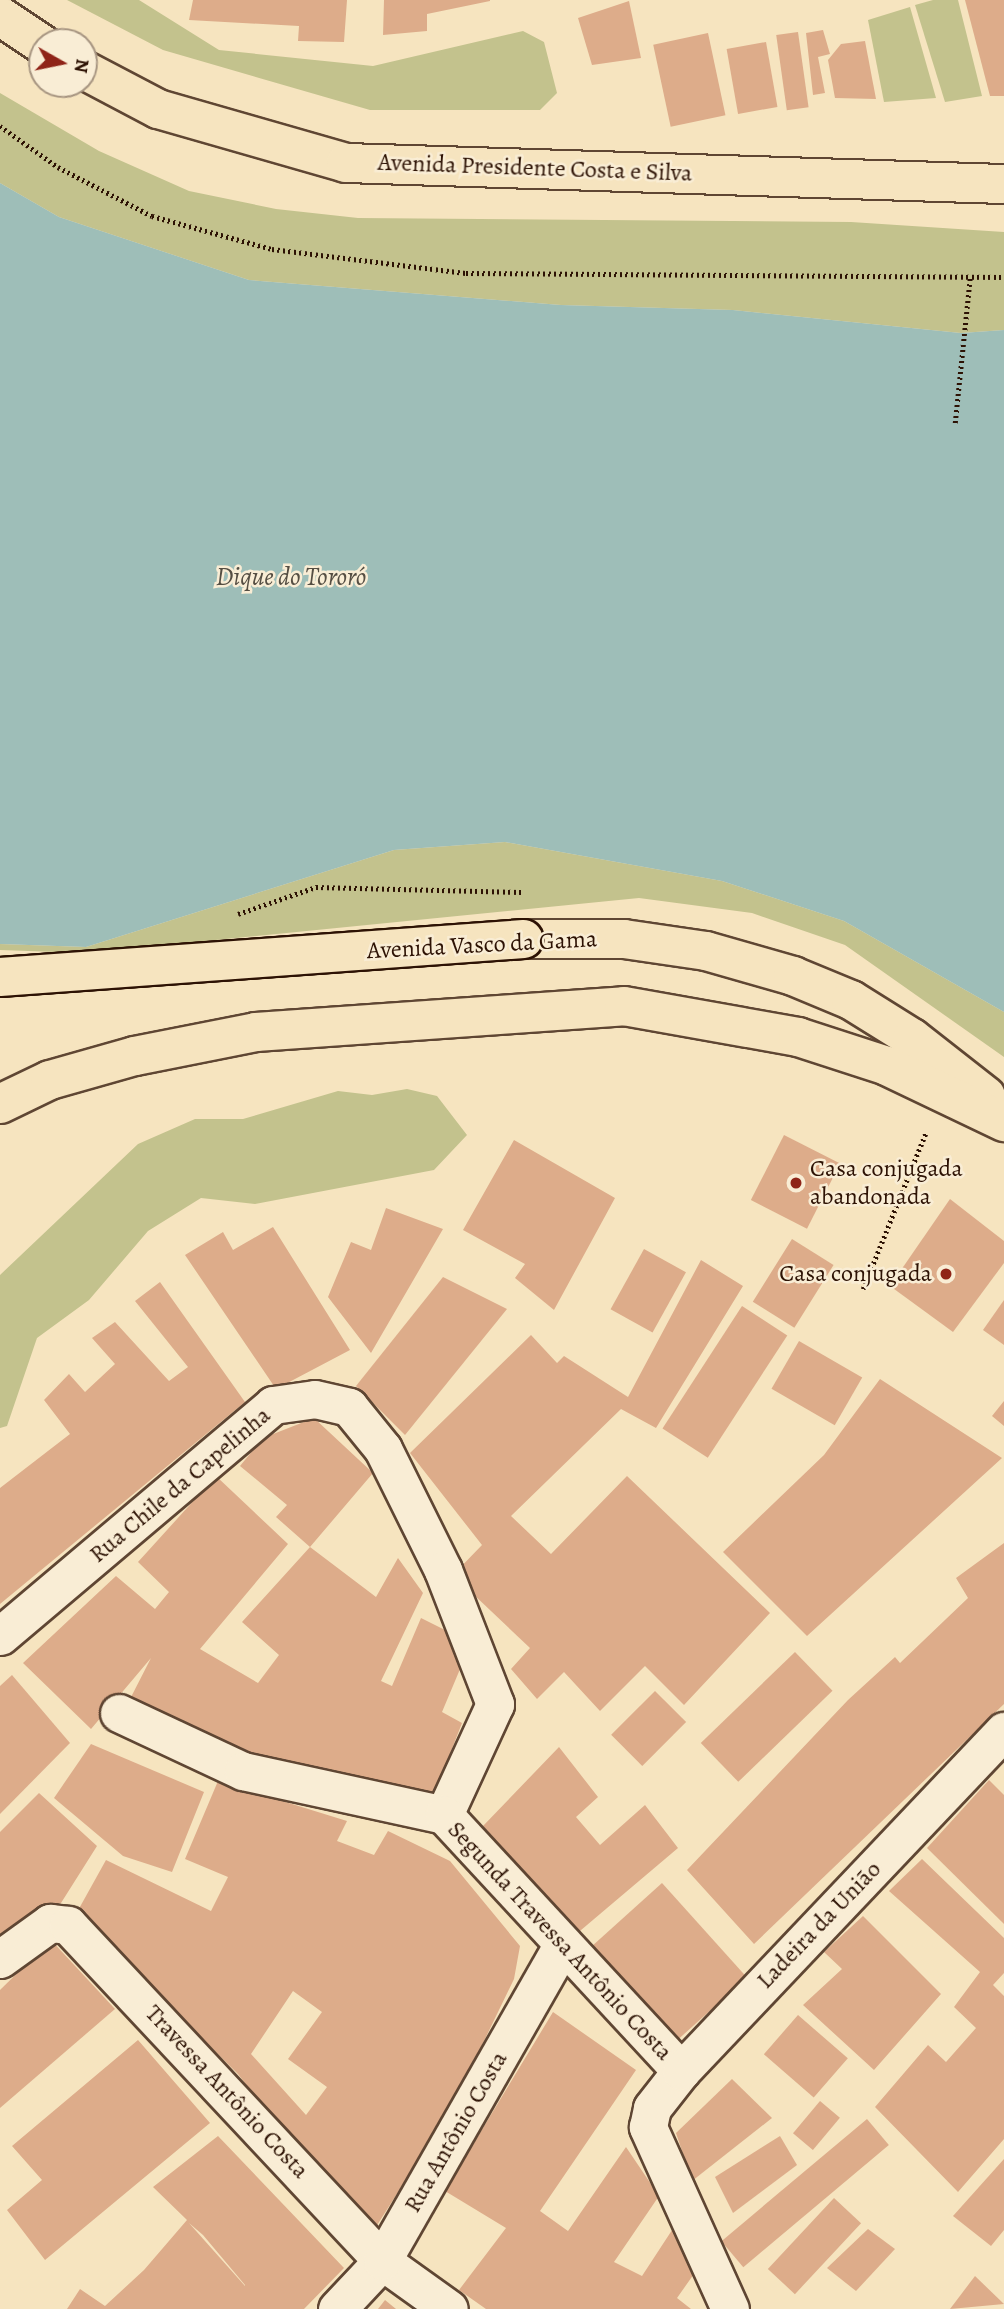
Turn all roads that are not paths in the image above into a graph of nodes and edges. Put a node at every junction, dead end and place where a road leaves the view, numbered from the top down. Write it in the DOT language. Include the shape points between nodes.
graph roads {
  1 [pos="0,16"];
  2 [pos="28,35"];
  3 [pos="98,77"];
  4 [pos="1004,184"];
  5 [pos="0,977"];
  6 [pos="0,1104"];
  7 [pos="1004,1110"];
  8 [pos="1004,1122"];
  9 [pos="0,1636"];
  10 [pos="119,1713"];
  11 [pos="1004,1731"];
  12 [pos="444,1815"];
  13 [pos="562,1946"];
  14 [pos="0,1959"];
  15 [pos="681,2071"];
  16 [pos="382,2261"];
  17 [pos="337,2309"];
  18 [pos="449,2309"];
  19 [pos="730,2309"];
  1 -- 2 [label="main road"];
  3 -- 4 [label="main road, Avenida Presidente Costa e Silva" via="158,109 346,163"];
  5 -- 7 [label="main road, Avenida Vasco da Gama, bridge" via="524,939 624,939 706,951 793,976 851,1000 912,1038"];
  6 -- 8 [label="main road" via="50,1080 135,1056 256,1032 624,1006 798,1037 887,1066"];
  9 -- 12 [label="street, Rua Chile da Capelinha" via="273,1405 315,1399 349,1407 389,1461 443,1570 495,1704"];
  10 -- 12 [label="street, Segunda Travessa Antônio Costa" via="243,1771"];
  11 -- 15 [label="street, Ladeira da União"];
  12 -- 13 [label="street, Segunda Travessa Antônio Costa"];
  13 -- 15 [label="street, Segunda Travessa Antônio Costa"];
  13 -- 16 [label="street, Rua Antônio Costa"];
  14 -- 16 [label="street, Travessa Antônio Costa" via="50,1923 68,1925"];
  15 -- 19 [label="street, Ladeira da União" via="652,2108 648,2127"];
  16 -- 17 [label="street, Rua Antônio Costa"];
  16 -- 18 [label="street, Travessa Antônio Costa"];
}
